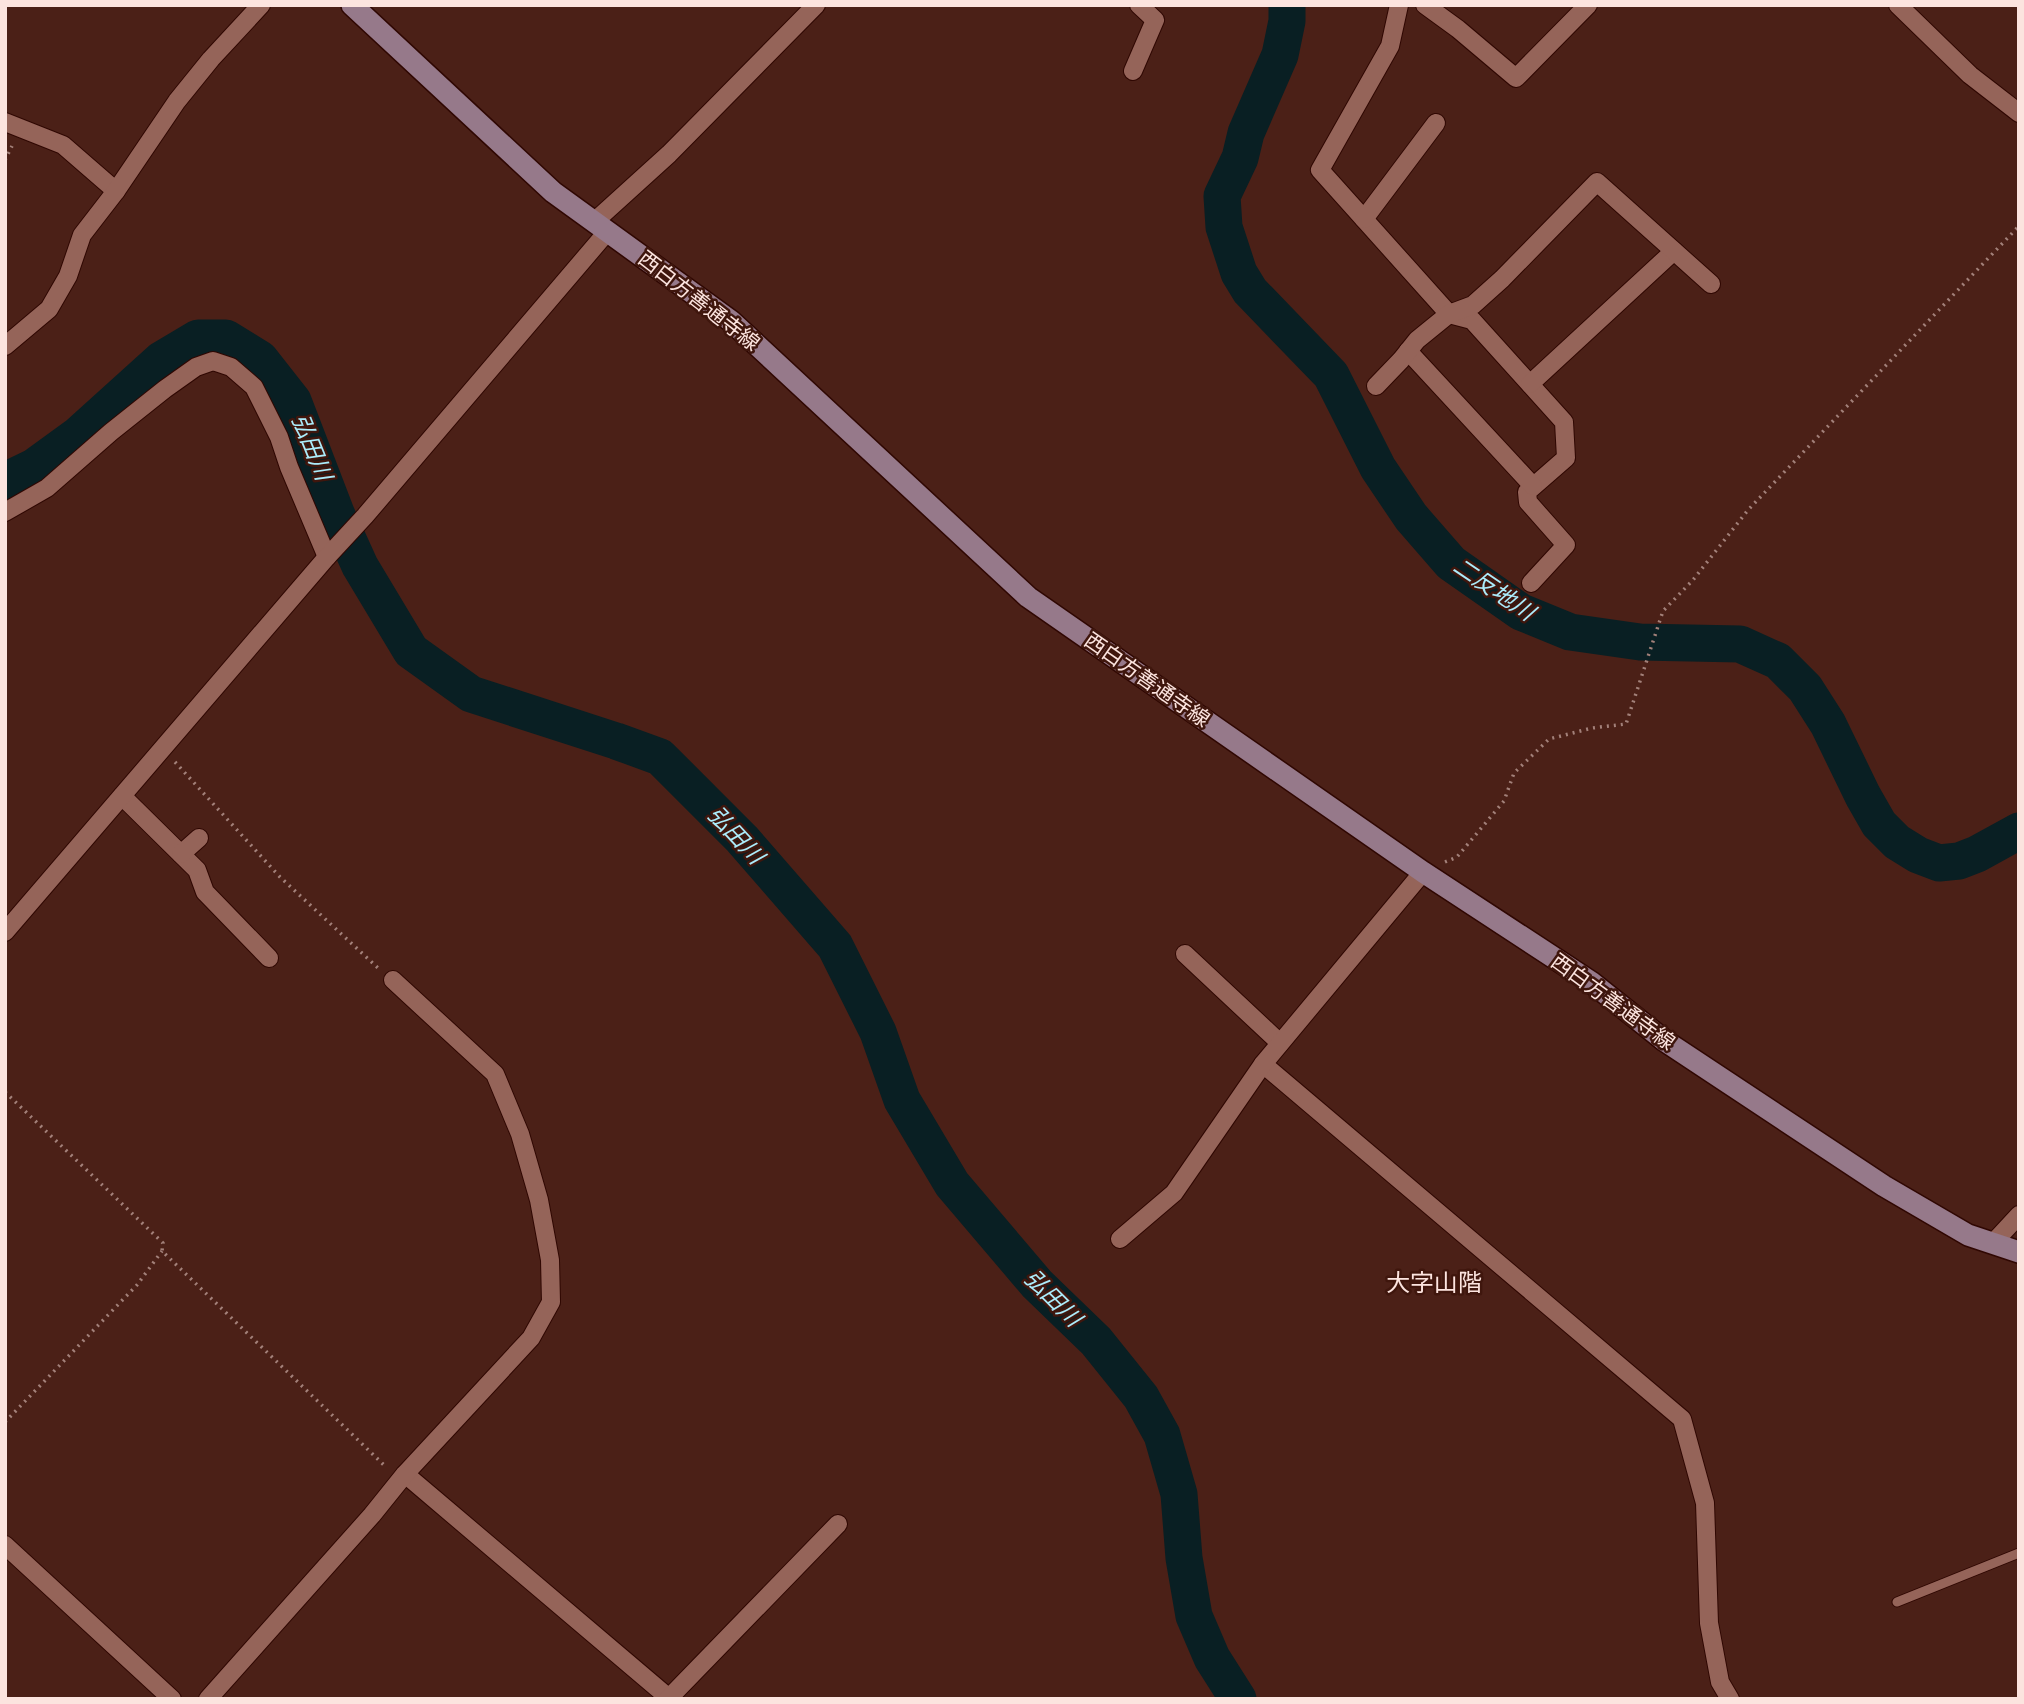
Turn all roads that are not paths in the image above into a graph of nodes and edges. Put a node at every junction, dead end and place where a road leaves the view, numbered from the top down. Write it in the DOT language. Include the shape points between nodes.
graph roads {
  1 [pos="261,5"];
  2 [pos="817,5"];
  3 [pos="1139,5"];
  4 [pos="1399,5"];
  5 [pos="1425,5"];
  6 [pos="1588,5"];
  7 [pos="1898,5"];
  8 [pos="354,6"];
  9 [pos="1133,71"];
  10 [pos="2019,113"];
  11 [pos="5,122"];
  12 [pos="1436,123"];
  13 [pos="116,191"];
  14 [pos="1364,219"];
  15 [pos="601,227"];
  16 [pos="1674,251"];
  17 [pos="1712,284"];
  18 [pos="1449,314"];
  19 [pos="5,346"];
  20 [pos="1408,351"];
  21 [pos="1530,384"];
  22 [pos="1376,386"];
  23 [pos="1533,486"];
  24 [pos="5,512"];
  25 [pos="329,556"];
  26 [pos="1531,583"];
  27 [pos="122,796"];
  28 [pos="200,838"];
  29 [pos="181,854"];
  30 [pos="1423,872"];
  31 [pos="5,932"];
  32 [pos="1185,954"];
  33 [pos="269,958"];
  34 [pos="393,980"];
  35 [pos="1280,1043"];
  36 [pos="1263,1064"];
  37 [pos="2019,1214"];
  38 [pos="1120,1239"];
  39 [pos="1993,1243"];
  40 [pos="2019,1252"];
  41 [pos="402,1477"];
  42 [pos="838,1524"];
  43 [pos="5,1545"];
  44 [pos="2019,1553"];
  45 [pos="1897,1602"];
  46 [pos="669,1698"];
  47 [pos="172,1699"];
  48 [pos="208,1699"];
  49 [pos="1730,1699"];
  1 -- 13 [label="street" via="177,101"];
  2 -- 15 [label="street"];
  3 -- 9 [label="street" via="1154,20"];
  4 -- 14 [label="street" via="1390,46 1320,170"];
  5 -- 6 [label="street" via="1516,78"];
  7 -- 10 [label="street" via="1970,75"];
  8 -- 15 [label="main road, 西白方善通寺線" via="553,192"];
  11 -- 13 [label="street" via="64,145"];
  12 -- 14 [label="street"];
  13 -- 19 [label="street" via="82,235 68,276 49,309"];
  14 -- 18 [label="street"];
  15 -- 25 [label="street"];
  15 -- 30 [label="main road, 西白方善通寺線" via="731,321 1028,597"];
  16 -- 17 [label="street"];
  16 -- 18 [label="street" via="1597,182 1493,288 1473,305"];
  16 -- 21 [label="street"];
  18 -- 20 [label="street"];
  18 -- 21 [label="street" via="1472,320"];
  20 -- 22 [label="street"];
  20 -- 23 [label="street"];
  21 -- 23 [label="street" via="1564,422 1566,458"];
  23 -- 26 [label="street" via="1527,492 1528,502 1566,545"];
  24 -- 25 [label="street" via="47,488 165,389 213,361 231,367 254,387"];
  25 -- 27 [label="street"];
  27 -- 29 [label="street"];
  27 -- 31 [label="street"];
  28 -- 29 [label="street"];
  29 -- 33 [label="street" via="197,870 199,899"];
  30 -- 35 [label="street"];
  30 -- 39 [label="main road, 西白方善通寺線" via="1591,982 1665,1041 1884,1186 1968,1235"];
  32 -- 35 [label="street"];
  34 -- 41 [label="street" via="495,1074 520,1134 539,1200 550,1260 551,1302 531,1338"];
  35 -- 36 [label="street"];
  36 -- 38 [label="street" via="1174,1193"];
  36 -- 49 [label="street" via="1682,1419 1705,1503 1709,1623 1720,1682"];
  37 -- 39 [label="street"];
  39 -- 40 [label="main road, 西白方善通寺線"];
  41 -- 46 [label="street"];
  41 -- 48 [label="street"];
  42 -- 46 [label="street"];
  43 -- 47 [label="street"];
  44 -- 45 [label="lane"];
}
